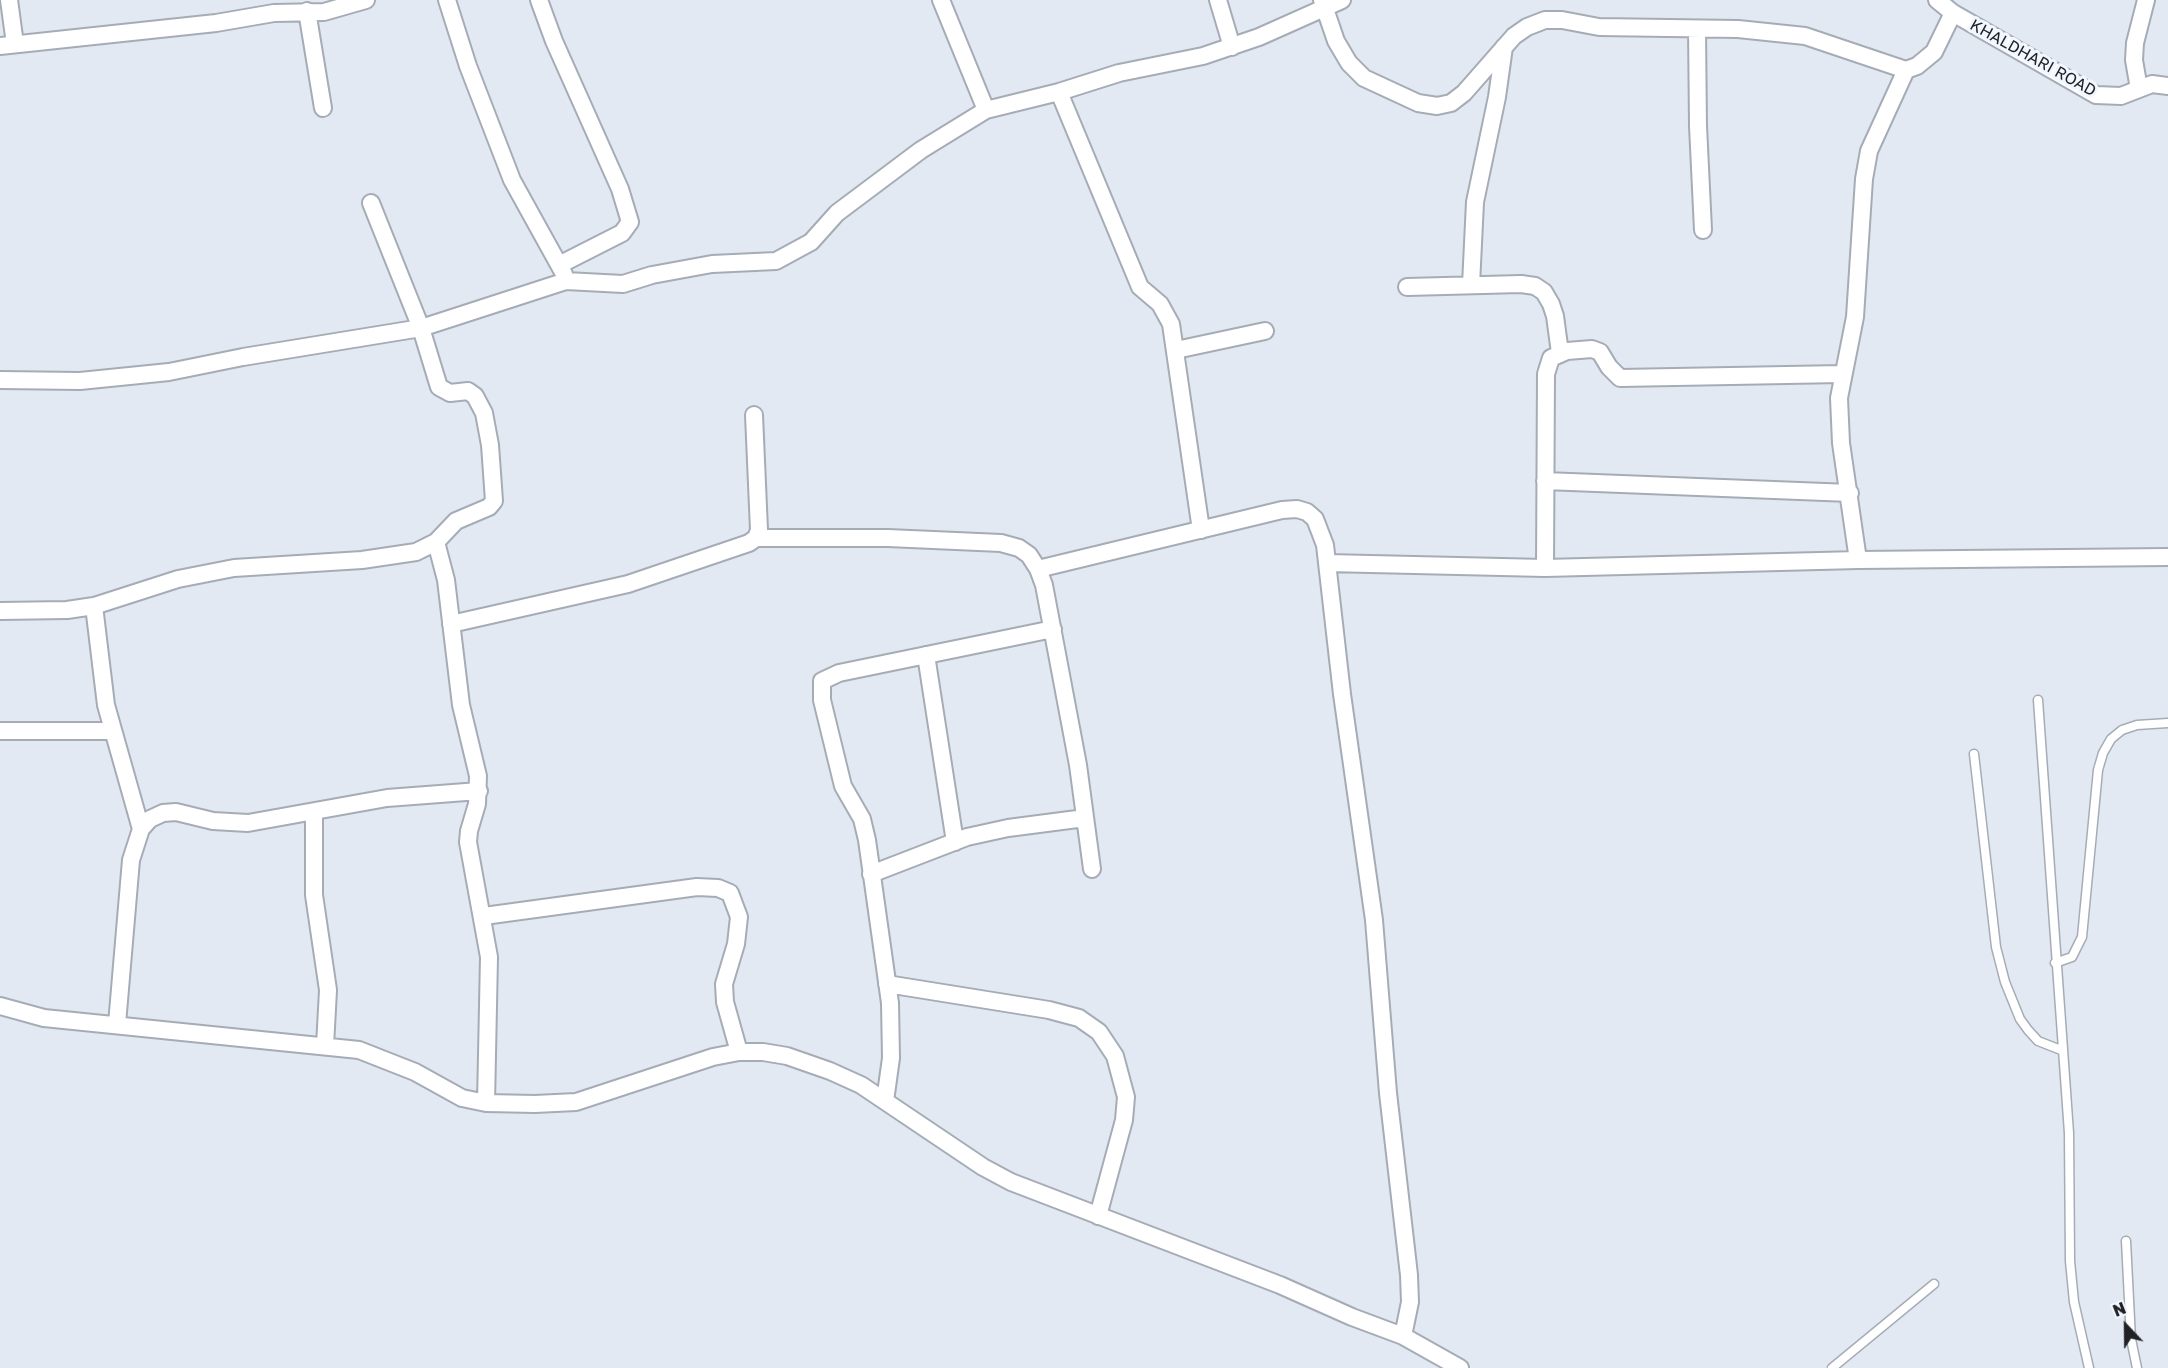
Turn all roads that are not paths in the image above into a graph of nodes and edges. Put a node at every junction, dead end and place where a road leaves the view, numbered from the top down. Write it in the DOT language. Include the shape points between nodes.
graph roads {
  1 [pos="9,0"];
  2 [pos="366,0"];
  3 [pos="447,0"];
  4 [pos="539,0"];
  5 [pos="941,0"];
  6 [pos="1218,0"];
  7 [pos="1342,0"];
  8 [pos="1937,0"];
  9 [pos="2146,0"];
  10 [pos="1323,4"];
  11 [pos="307,11"];
  12 [pos="1953,13"];
  13 [pos="1697,29"];
  14 [pos="8,45"];
  15 [pos="1504,46"];
  16 [pos="1232,47"];
  17 [pos="1906,70"];
  18 [pos="2168,86"];
  19 [pos="2139,89"];
  20 [pos="1059,92"];
  21 [pos="323,108"];
  22 [pos="986,110"];
  23 [pos="371,203"];
  24 [pos="1703,230"];
  25 [pos="559,265"];
  26 [pos="566,280"];
  27 [pos="1471,285"];
  28 [pos="1407,287"];
  29 [pos="421,328"];
  30 [pos="1265,331"];
  31 [pos="1176,350"];
  32 [pos="1560,353"];
  33 [pos="1842,374"];
  34 [pos="0,380"];
  35 [pos="754,415"];
  36 [pos="1545,481"];
  37 [pos="1850,493"];
  38 [pos="1201,530"];
  39 [pos="756,538"];
  40 [pos="436,542"];
  41 [pos="2168,557"];
  42 [pos="1858,560"];
  43 [pos="1327,564"];
  44 [pos="1038,568"];
  45 [pos="1545,568"];
  46 [pos="94,606"];
  47 [pos="0,611"];
  48 [pos="451,624"];
  49 [pos="1053,629"];
  50 [pos="926,654"];
  51 [pos="2038,700"];
  52 [pos="2168,723"];
  53 [pos="0,731"];
  54 [pos="112,731"];
  55 [pos="1974,754"];
  56 [pos="479,791"];
  57 [pos="314,813"];
  58 [pos="1085,818"];
  59 [pos="141,829"];
  60 [pos="955,842"];
  61 [pos="1092,869"];
  62 [pos="871,874"];
  63 [pos="484,916"];
  64 [pos="2055,963"];
  65 [pos="887,984"];
  66 [pos="0,1006"];
  67 [pos="117,1024"];
  68 [pos="325,1046"];
  69 [pos="2061,1050"];
  70 [pos="739,1052"];
  71 [pos="885,1101"];
  72 [pos="486,1103"];
  73 [pos="1098,1216"];
  74 [pos="2126,1241"];
  75 [pos="1934,1284"];
  76 [pos="1403,1336"];
  77 [pos="1460,1368"];
  78 [pos="1832,1368"];
  79 [pos="2089,1368"];
  80 [pos="2137,1368"];
  1 -- 14 [label="street"];
  2 -- 11 [label="street" via="324,12"];
  3 -- 25 [label="street" via="512,180"];
  4 -- 25 [label="street" via="620,189 630,222 622,233"];
  5 -- 22 [label="street"];
  6 -- 16 [label="street"];
  7 -- 10 [label="street"];
  8 -- 12 [label="street, KHALDHARI ROAD"];
  9 -- 19 [label="street" via="2134,43"];
  10 -- 15 [label="street" via="1348,63 1379,87 1418,103 1451,103"];
  10 -- 16 [label="street"];
  11 -- 14 [label="street"];
  11 -- 21 [label="street"];
  12 -- 17 [label="street" via="1934,52"];
  12 -- 19 [label="street, KHALDHARI ROAD" via="2096,95 2121,96"];
  13 -- 15 [label="street" via="1599,27 1545,20 1527,27"];
  13 -- 17 [label="street" via="1805,36"];
  13 -- 24 [label="street"];
  15 -- 27 [label="street" via="1475,202"];
  16 -- 20 [label="street" via="1119,73"];
  17 -- 33 [label="street" via="1869,151 1855,317"];
  18 -- 19 [label="street, KHALDHARI ROAD" via="2152,84"];
  20 -- 22 [label="street"];
  20 -- 31 [label="street" via="1134,276 1167,313"];
  22 -- 26 [label="street" via="921,150 837,213 811,242 776,261 712,264 623,284"];
  23 -- 29 [label="street"];
  25 -- 26 [label="street"];
  26 -- 29 [label="street"];
  27 -- 28 [label="street"];
  27 -- 32 [label="street" via="1521,284 1544,292 1556,316"];
  29 -- 34 [label="street" via="169,372 80,381"];
  29 -- 40 [label="street" via="439,387 450,393 468,391 484,413 494,501 456,521"];
  30 -- 31 [label="street"];
  31 -- 38 [label="street"];
  32 -- 33 [label="street" via="1592,349 1600,352 1620,378"];
  32 -- 36 [label="street" via="1551,358 1546,374"];
  33 -- 37 [label="street" via="1839,425"];
  35 -- 39 [label="street" via="759,530"];
  36 -- 37 [label="street"];
  36 -- 45 [label="street"];
  37 -- 42 [label="street"];
  38 -- 43 [label="street" via="1298,508 1315,519"];
  38 -- 44 [label="street"];
  39 -- 44 [label="street" via="1001,543 1019,548"];
  39 -- 48 [label="street" via="628,584"];
  40 -- 46 [label="street" via="426,549 395,556 213,572 177,579"];
  40 -- 48 [label="street"];
  41 -- 42 [label="street"];
  42 -- 45 [label="street"];
  43 -- 45 [label="street"];
  43 -- 76 [label="street" via="1374,920 1388,1093 1409,1275 1410,1302"];
  44 -- 49 [label="street"];
  46 -- 47 [label="street"];
  46 -- 54 [label="street"];
  48 -- 56 [label="street" via="461,705"];
  49 -- 50 [label="street"];
  49 -- 58 [label="street"];
  50 -- 60 [label="street"];
  50 -- 62 [label="street" via="839,673 822,681 820,689 843,786 862,819"];
  51 -- 64 [label="lane"];
  52 -- 64 [label="lane" via="2137,724 2122,730 2103,753 2082,937 2072,957"];
  53 -- 54 [label="street"];
  54 -- 59 [label="street"];
  55 -- 69 [label="lane" via="1996,947 2005,982 2028,1030 2038,1041"];
  56 -- 57 [label="street" via="387,798"];
  56 -- 63 [label="street" via="468,842"];
  57 -- 59 [label="street" via="226,823 163,813"];
  57 -- 68 [label="street" via="314,896 328,990"];
  58 -- 60 [label="street" via="1008,828"];
  58 -- 61 [label="street"];
  59 -- 67 [label="street" via="131,860"];
  60 -- 62 [label="street"];
  62 -- 65 [label="street"];
  63 -- 70 [label="street" via="697,887 730,893 739,917 724,984 725,1002"];
  63 -- 72 [label="street" via="490,986"];
  64 -- 69 [label="lane"];
  65 -- 71 [label="street" via="892,1029"];
  65 -- 73 [label="street" via="1049,1010 1079,1018 1099,1032 1115,1056 1126,1097 1124,1120"];
  66 -- 67 [label="street" via="44,1018"];
  67 -- 68 [label="street"];
  68 -- 72 [label="street" via="380,1057 462,1098"];
  69 -- 79 [label="lane" via="2069,1133 2070,1261 2074,1302"];
  70 -- 71 [label="street" via="763,1052 807,1062 861,1085"];
  70 -- 72 [label="street" via="576,1101"];
  71 -- 73 [label="street" via="983,1167"];
  73 -- 76 [label="street"];
  74 -- 80 [label="lane" via="2130,1339"];
  75 -- 78 [label="lane"];
  76 -- 77 [label="street"];
}
